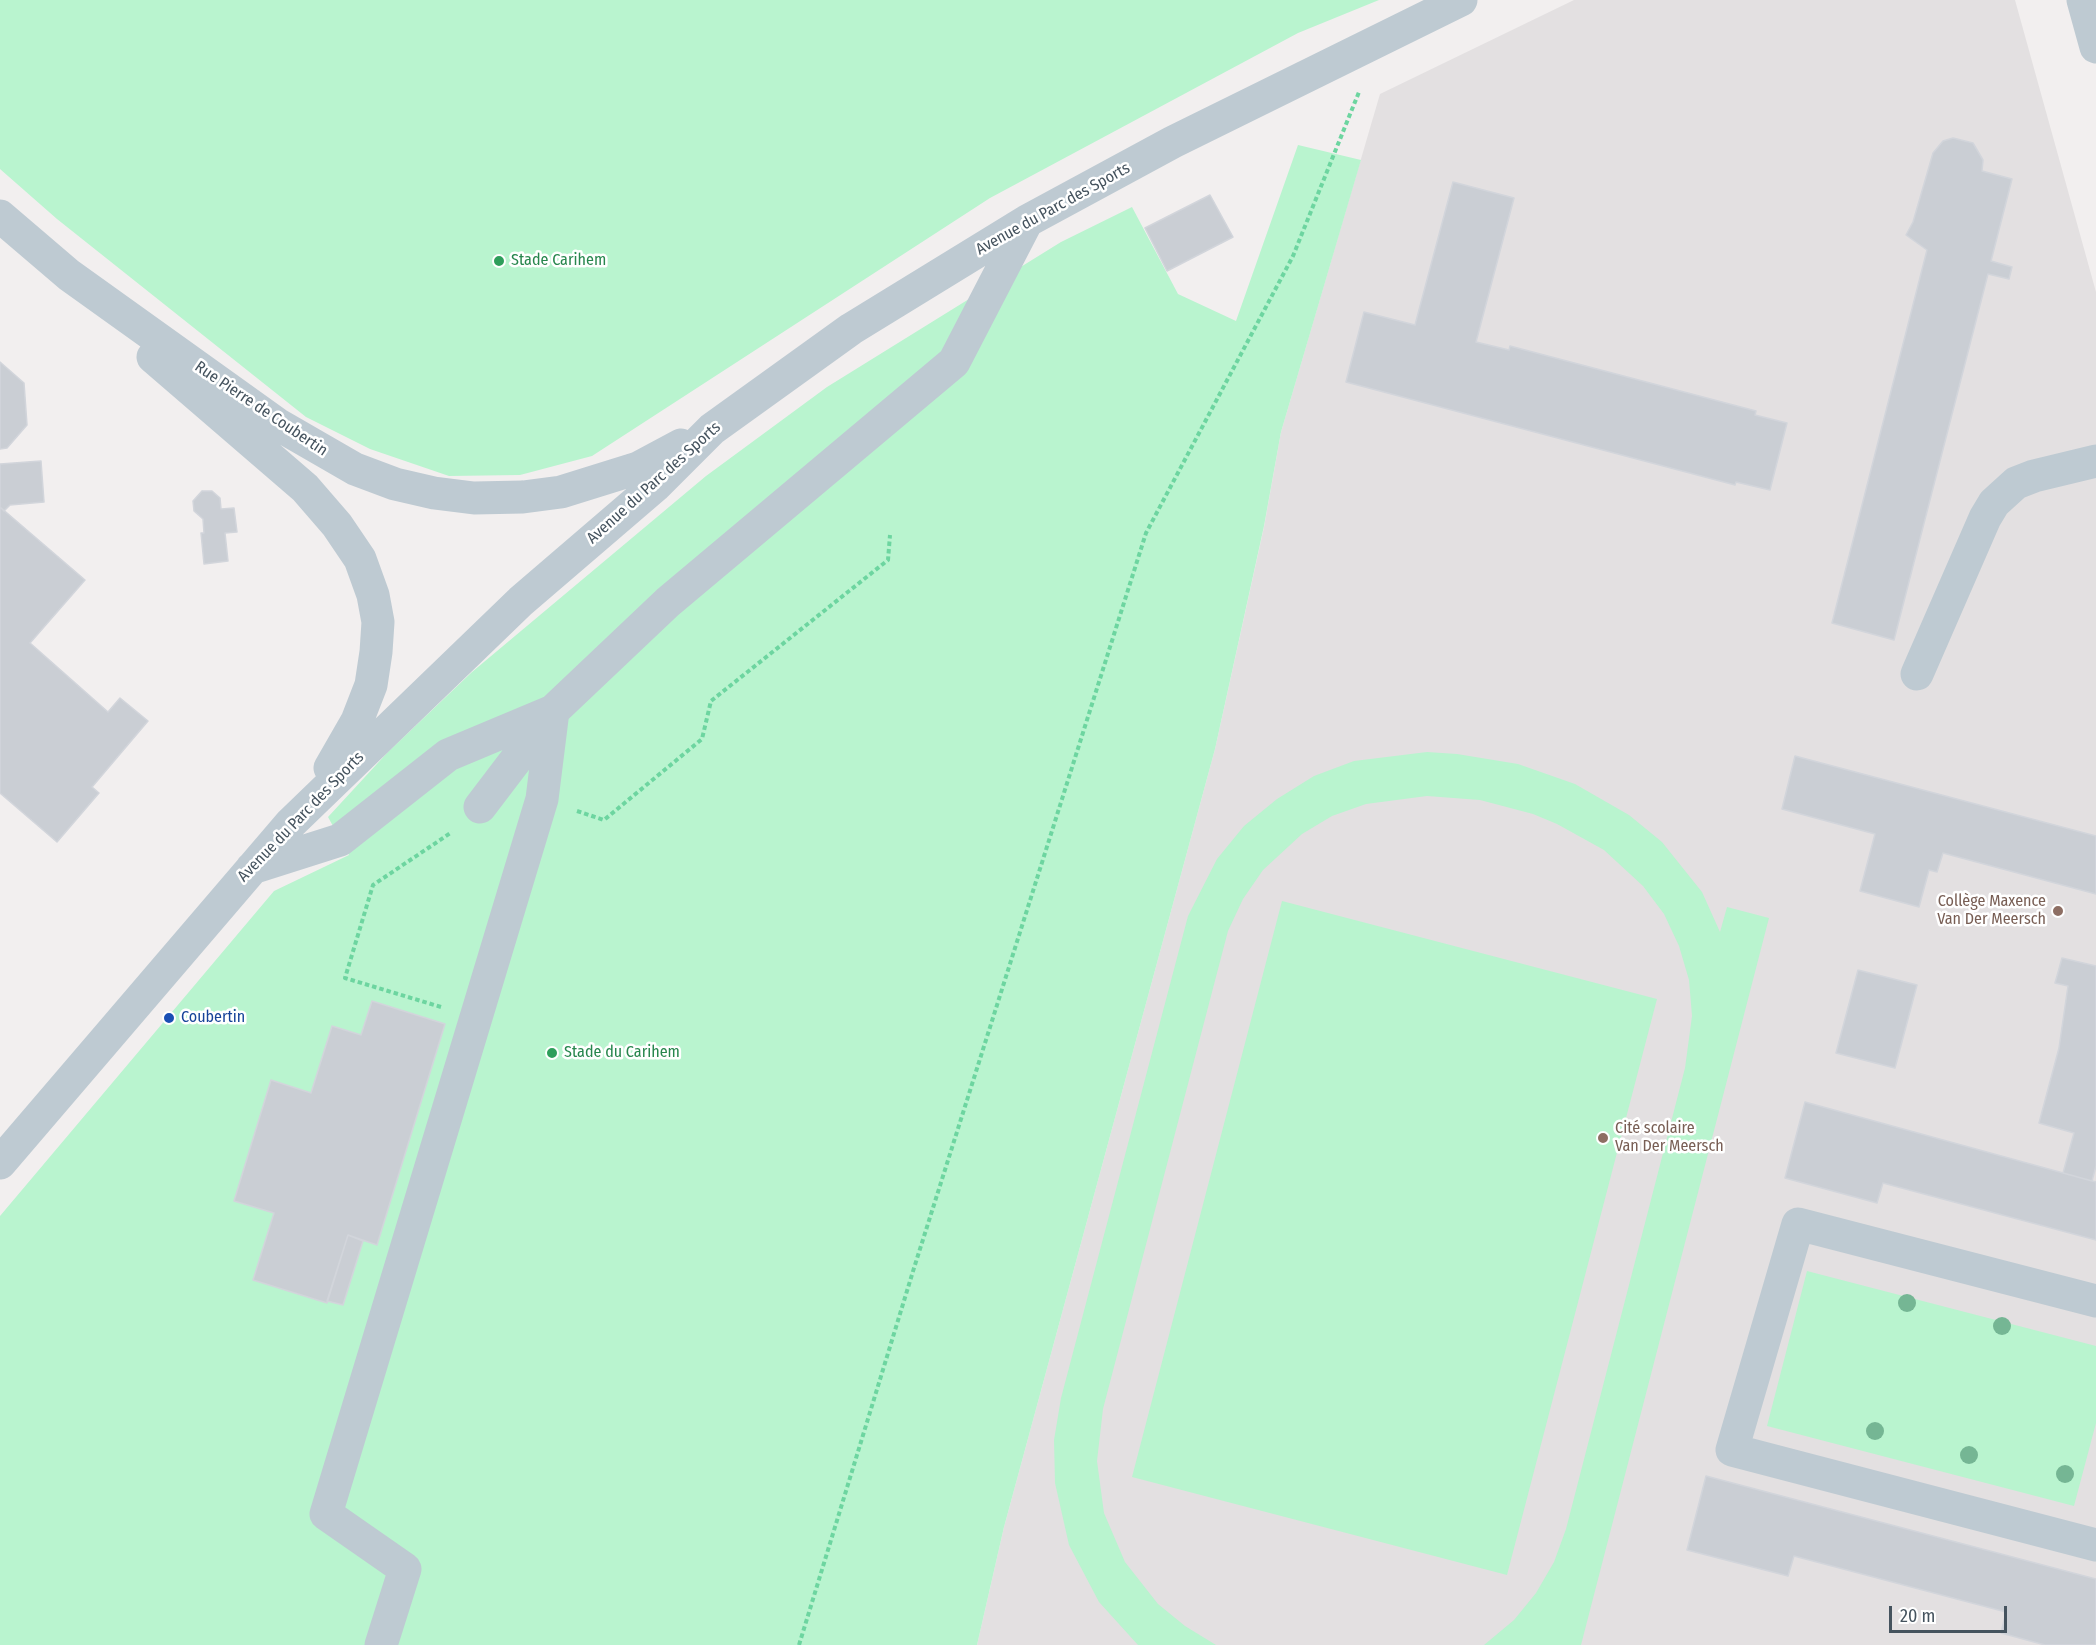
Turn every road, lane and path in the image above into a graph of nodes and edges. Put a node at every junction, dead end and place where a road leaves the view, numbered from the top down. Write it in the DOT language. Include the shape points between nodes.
graph roads {
  1 [pos="1461,0"];
  2 [pos="2083,0"];
  3 [pos="2096,47"];
  4 [pos="1362,85"];
  5 [pos="0,216"];
  6 [pos="1027,221"];
  7 [pos="69,275"];
  8 [pos="712,429"];
  9 [pos="2096,461"];
  10 [pos="890,535"];
  11 [pos="1917,674"];
  12 [pos="553,711"];
  13 [pos="542,799"];
  14 [pos="480,807"];
  15 [pos="291,824"];
  16 [pos="252,868"];
  17 [pos="476,1018"];
  18 [pos="0,1163"];
  19 [pos="2096,1301"];
  20 [pos="2096,1545"];
  21 [pos="381,1645"];
  22 [pos="799,1645"];
  1 -- 6 [label="street, Avenue du Parc des Sports" via="1173,142"];
  2 -- 3 [label="street"];
  4 -- 22 [label="path" via="1293,256 1146,533"];
  5 -- 7 [label="street, Rue Pierre de Coubertin"];
  6 -- 8 [label="street, Avenue du Parc des Sports" via="850,330"];
  6 -- 12 [label="street" via="954,362 668,602"];
  7 -- 8 [label="street, Rue Pierre de Coubertin" via="277,424 355,469 395,484 474,498 561,492 638,468"];
  7 -- 15 [label="street, Rue Pierre de Coubertin" via="178,380 305,488 360,559 378,622 371,685 340,753"];
  8 -- 15 [label="street, Avenue du Parc des Sports" via="655,486 521,601"];
  9 -- 11 [label="street" via="2016,483 1994,503"];
  10 -- 13 [label="path" via="888,560 711,701 702,740 604,820"];
  12 -- 13 [label="street"];
  12 -- 14 [label="street"];
  12 -- 16 [label="street" via="448,755 340,840"];
  13 -- 17 [label="street"];
  14 -- 17 [label="path" via="464,824 373,885 345,978"];
  15 -- 16 [label="street, Avenue du Parc des Sports"];
  16 -- 18 [label="street, Avenue du Parc des Sports"];
  17 -- 21 [label="street" via="326,1514 405,1569"];
  19 -- 20 [label="street" via="1797,1224 1732,1450"];
}
